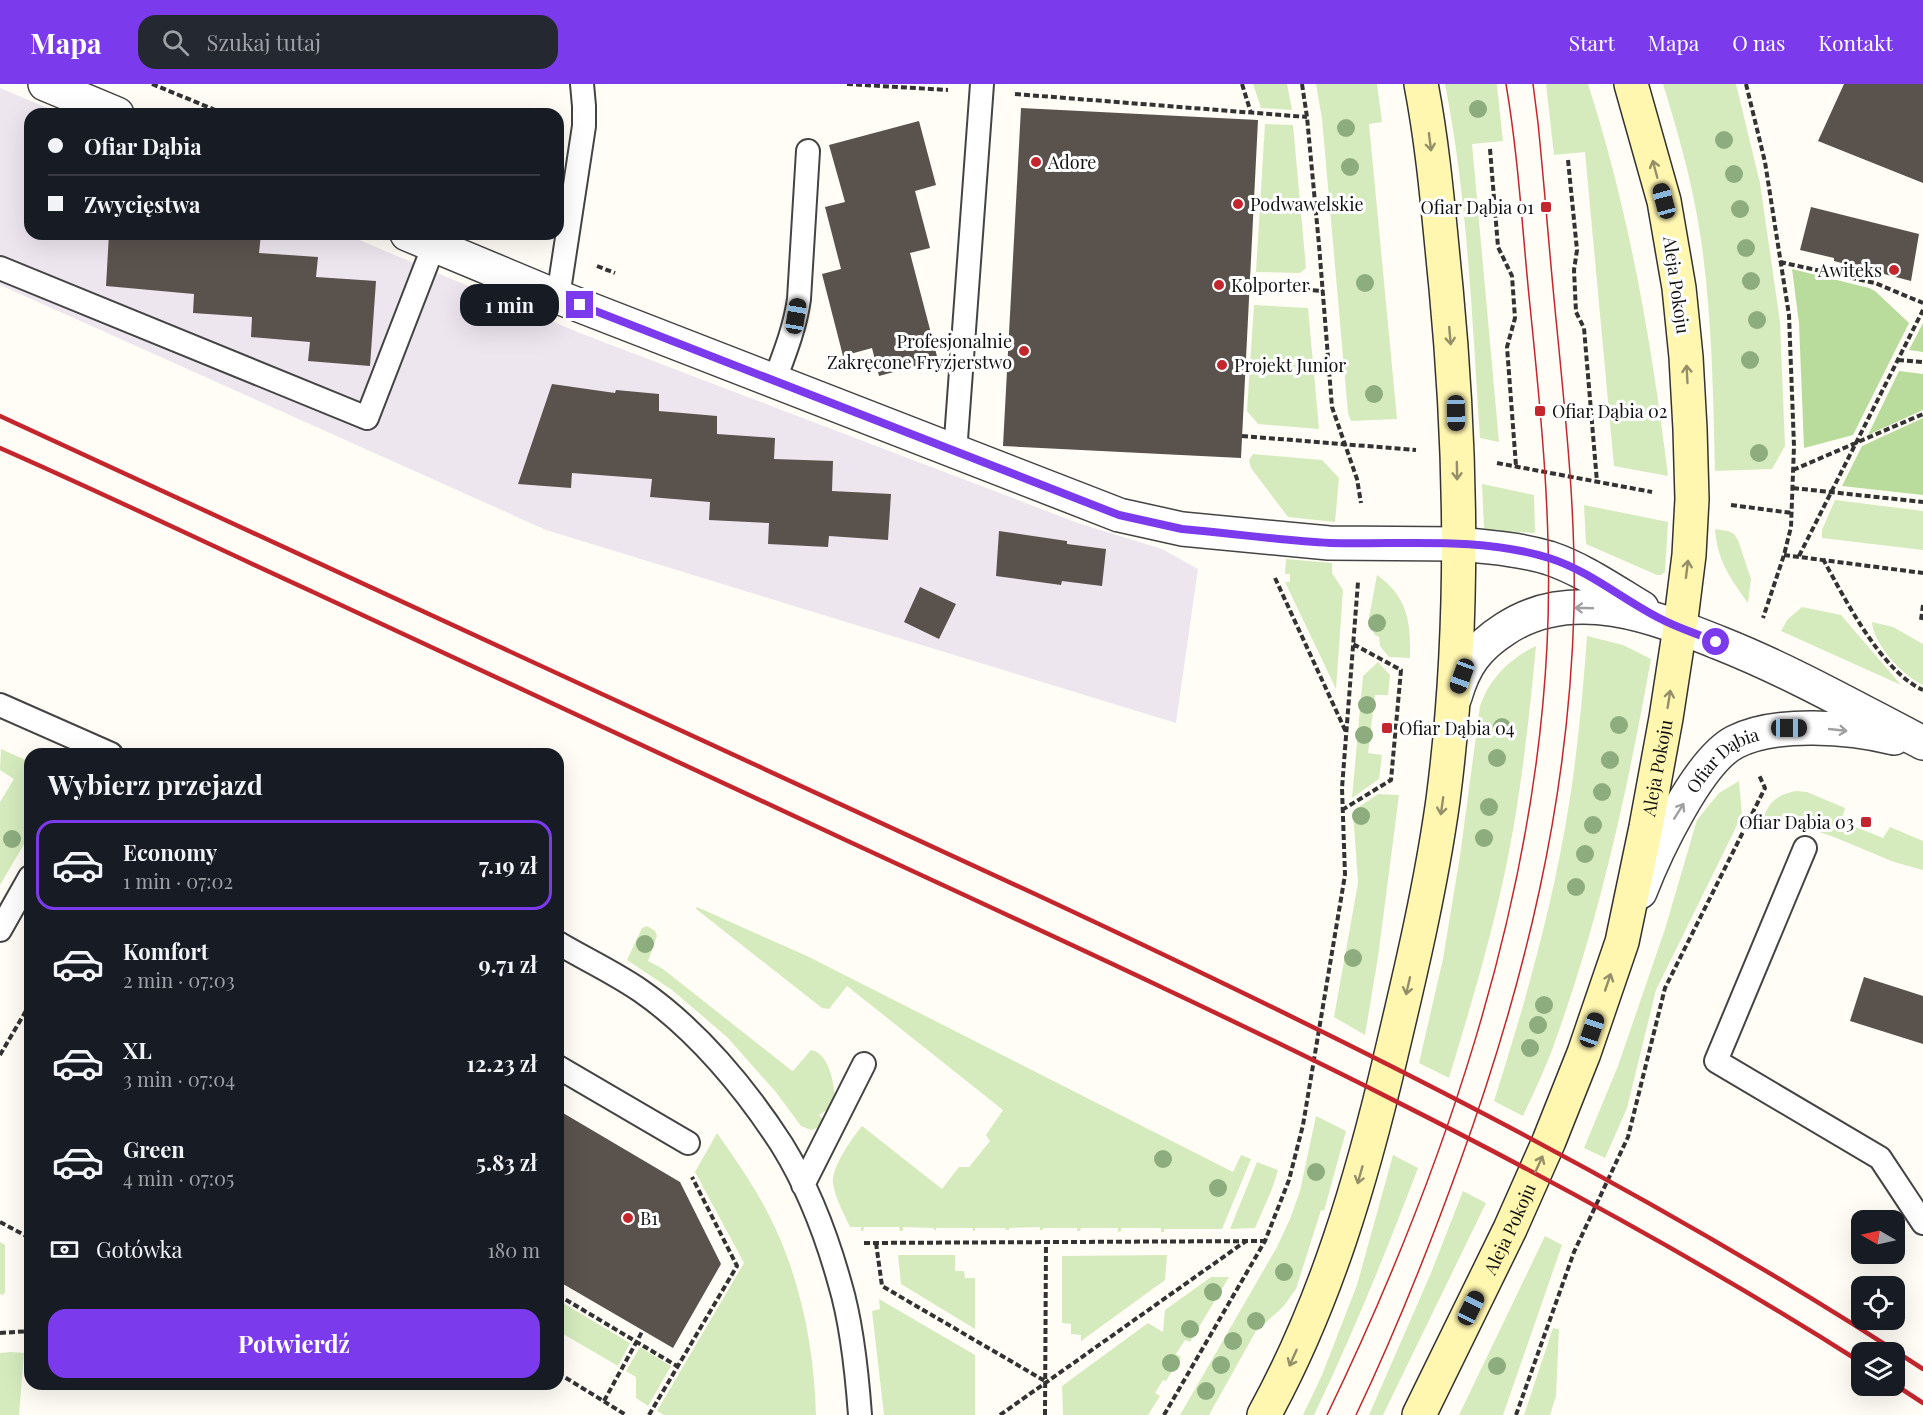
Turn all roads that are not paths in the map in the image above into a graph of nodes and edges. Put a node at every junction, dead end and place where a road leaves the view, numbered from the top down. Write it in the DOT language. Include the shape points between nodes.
graph roads {
  1 [pos="45,84"];
  2 [pos="582,84"];
  3 [pos="1420,84"];
  4 [pos="1631,84"];
  5 [pos="981,88"];
  6 [pos="103,108"];
  7 [pos="808,151"];
  8 [pos="421,240"];
  9 [pos="0,268"];
  10 [pos="558,297"];
  11 [pos="774,382"];
  12 [pos="955,453"];
  13 [pos="1458,544"];
  14 [pos="1671,624"];
  15 [pos="0,705"];
  16 [pos="1451,710"];
  17 [pos="1923,745"];
  18 [pos="91,748"];
  19 [pos="1805,848"];
  20 [pos="24,888"];
  21 [pos="0,930"];
  22 [pos="1622,942"];
  23 [pos="564,946"];
  24 [pos="864,1064"];
  25 [pos="564,1071"];
  26 [pos="688,1143"];
  27 [pos="802,1185"];
  28 [pos="1923,1223"];
  29 [pos="860,1415"];
  30 [pos="1264,1415"];
  31 [pos="1419,1415"];
  1 -- 6 [label="street"];
  2 -- 10 [label="lane" via="584,126"];
  3 -- 13 [label="main road, one-way" via="1436,188 1451,338"];
  14 -- 4 [label="main road, Aleja Pokoju, one-way" via="1689,555 1692,500 1686,357 1664,201"];
  5 -- 12 [label="lane"];
  7 -- 11 [label="lane" via="799,299"];
  8 -- 9 [label="lane" via="367,418"];
  8 -- 10 [label="street, Ofiar Dąbia"];
  10 -- 11 [label="street, Ofiar Dąbia"];
  11 -- 12 [label="street, Ofiar Dąbia"];
  12 -- 13 [label="street, Ofiar Dąbia" via="1119,515 1182,529 1329,543"];
  13 -- 14 [label="street, Ofiar Dąbia" via="1511,549 1560,562"];
  13 -- 16 [label="main road"];
  14 -- 16 [label="street, Ofiar Dąbia, one-way" via="1624,611 1586,607 1548,610 1518,620 1489,640 1468,663"];
  14 -- 17 [label="street, Ofiar Dąbia" via="1785,671"];
  22 -- 14 [label="main road, Aleja Pokoju, one-way" via="1646,827"];
  15 -- 18 [label="lane"];
  16 -- 30 [label="main road, one-way" via="1437,841 1379,1105 1332,1264 1292,1361"];
  22 -- 17 [label="street, Ofiar Dąbia, one-way" via="1671,824 1699,779 1733,743 1747,736 1789,728 1877,734"];
  19 -- 28 [label="lane" via="1716,1061 1880,1158"];
  20 -- 21 [label="lane"];
  31 -- 22 [label="main road, Aleja Pokoju, one-way" via="1549,1142"];
  23 -- 27 [label="lane" via="641,991 689,1030 735,1081 783,1146"];
  24 -- 27 [label="lane"];
  25 -- 26 [label="lane"];
  27 -- 29 [label="lane" via="827,1243 843,1297"];
}
